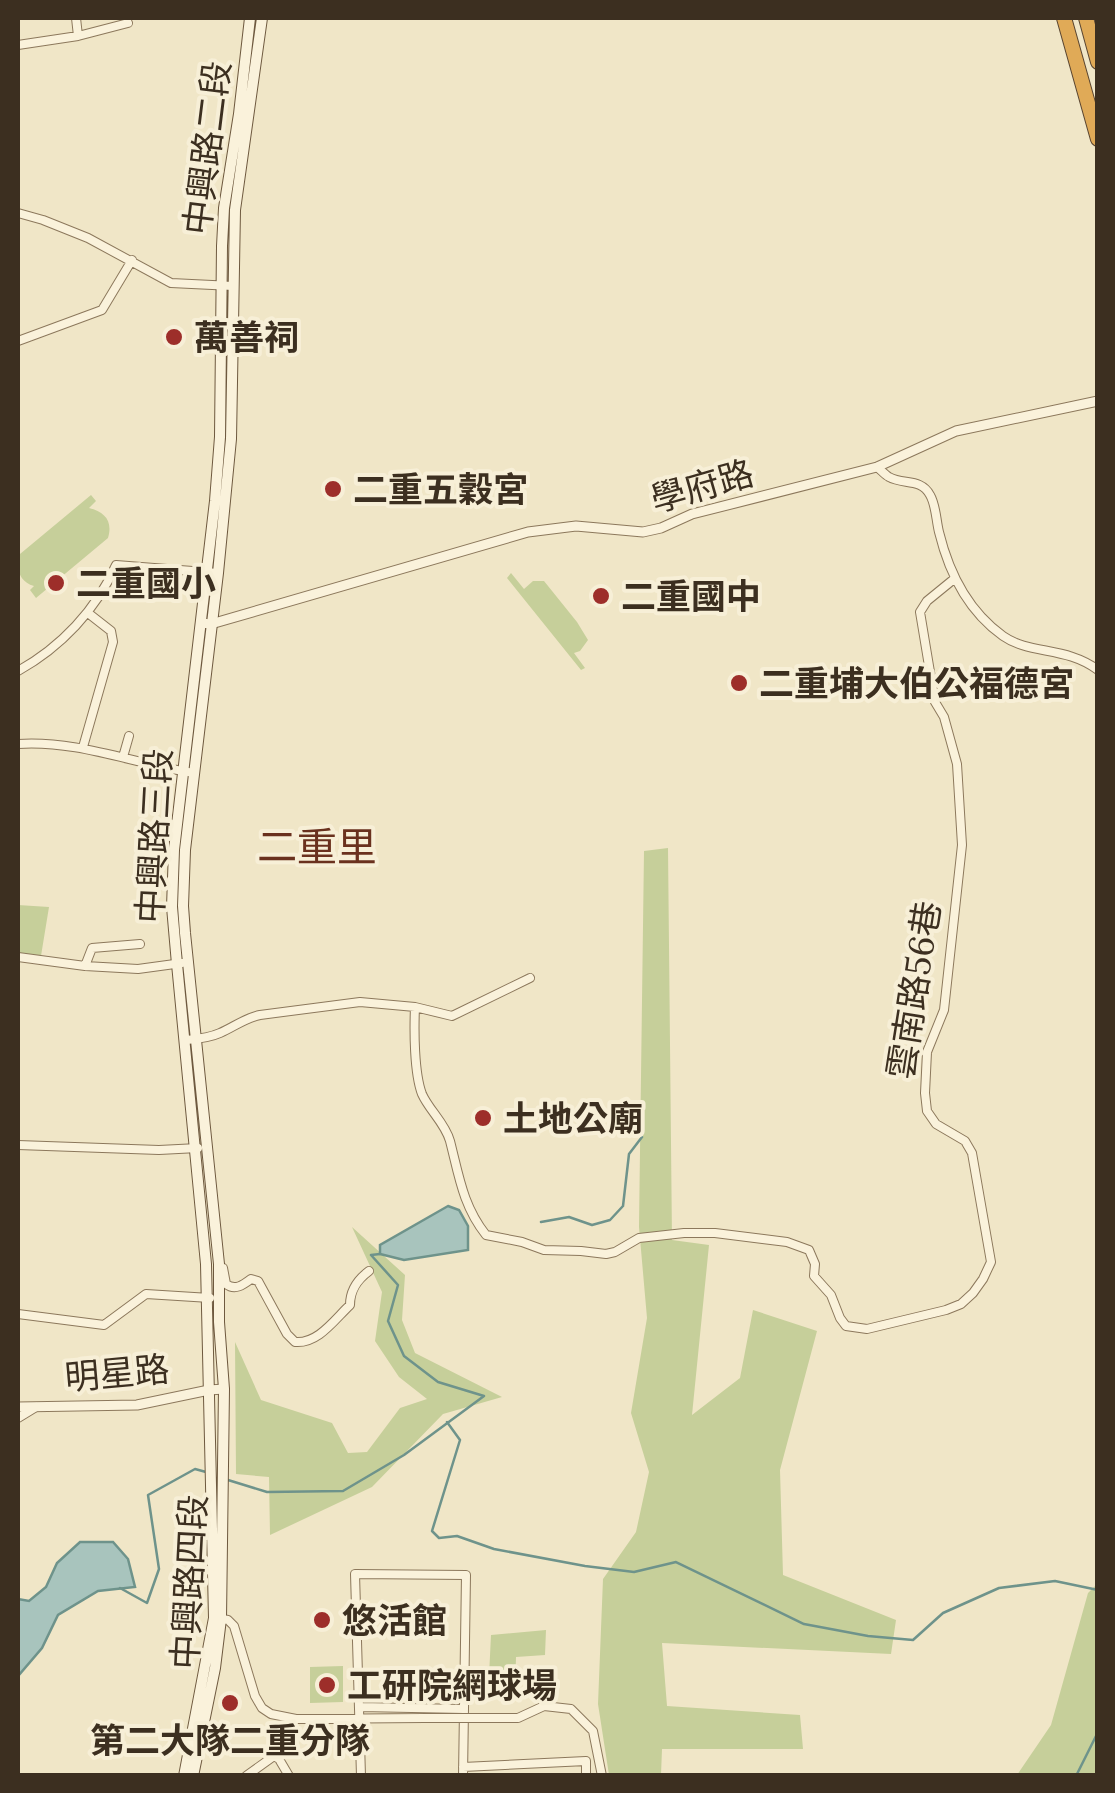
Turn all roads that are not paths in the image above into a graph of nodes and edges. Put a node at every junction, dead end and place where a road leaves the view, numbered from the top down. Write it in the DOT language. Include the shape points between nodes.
graph roads {
  1 [pos="76,18"];
  2 [pos="250,18"];
  3 [pos="262,18"];
  4 [pos="1064,18"];
  5 [pos="1086,18"];
  6 [pos="128,24"];
  7 [pos="78,36"];
  8 [pos="18,45"];
  9 [pos="1098,62"];
  10 [pos="1098,139"];
  11 [pos="18,213"];
  12 [pos="132,260"];
  13 [pos="227,286"];
  14 [pos="18,341"];
  15 [pos="1098,401"];
  16 [pos="878,467"];
  17 [pos="212,572"];
  18 [pos="954,579"];
  19 [pos="88,613"];
  20 [pos="206,623"];
  21 [pos="1098,670"];
  22 [pos="18,672"];
  23 [pos="130,736"];
  24 [pos="18,744"];
  25 [pos="83,747"];
  26 [pos="123,757"];
  27 [pos="188,772"];
  28 [pos="140,944"];
  29 [pos="18,958"];
  30 [pos="182,963"];
  31 [pos="85,966"];
  32 [pos="530,978"];
  33 [pos="415,1008"];
  34 [pos="191,1039"];
  35 [pos="18,1146"];
  36 [pos="201,1148"];
  37 [pos="206,1264"];
  38 [pos="220,1264"];
  39 [pos="369,1271"];
  40 [pos="214,1298"];
  41 [pos="18,1314"];
  42 [pos="224,1389"];
  43 [pos="209,1390"];
  44 [pos="18,1407"];
  45 [pos="36,1407"];
  46 [pos="18,1418"];
  47 [pos="218,1618"];
  48 [pos="360,1706"];
  49 [pos="464,1709"];
  50 [pos="360,1717"];
  51 [pos="463,1772"];
  52 [pos="184,1776"];
  53 [pos="193,1776"];
  54 [pos="246,1776"];
  55 [pos="289,1776"];
  56 [pos="360,1776"];
  57 [pos="586,1776"];
  58 [pos="602,1776"];
  1 -- 7 [label="street"];
  2 -- 13 [label="main road, 中興路二段" via="224,208"];
  3 -- 13 [label="main road, 中興路二段"];
  4 -- 10 [label="highway"];
  5 -- 9 [label="highway"];
  6 -- 7 [label="street"];
  7 -- 8 [label="street"];
  11 -- 12 [label="street"];
  12 -- 13 [label="street" via="171,283"];
  12 -- 14 [label="street" via="102,310"];
  13 -- 17 [label="main road, 中興路三段"];
  15 -- 16 [label="street, 學府路" via="956,430"];
  16 -- 18 [label="street" via="931,496"];
  16 -- 20 [label="street, 學府路" via="643,532 576,526 528,532"];
  17 -- 19 [label="street" via="116,564"];
  17 -- 20 [label="main road, 中興路三段"];
  18 -- 21 [label="street" via="1001,635 1077,657"];
  18 -- 33 [label="street, 雲南路56巷" via="920,612 935,702 957,764 962,844 944,1010 927,1052 924,1093 936,1124 972,1153 991,1262 961,1304 855,1329 840,1318 802,1246 684,1233 638,1238 606,1254 544,1250 486,1236 463,1194 449,1137 422,1094"];
  19 -- 22 [label="street"];
  19 -- 25 [label="street" via="113,642"];
  20 -- 27 [label="main road, 中興路三段"];
  23 -- 26 [label="street"];
  24 -- 25 [label="street"];
  25 -- 26 [label="street"];
  26 -- 27 [label="street"];
  27 -- 30 [label="main road, 中興路三段" via="172,907"];
  28 -- 31 [label="street" via="92,948"];
  29 -- 31 [label="street"];
  30 -- 31 [label="street"];
  30 -- 34 [label="main road, 中興路三段"];
  32 -- 33 [label="street" via="452,1016"];
  33 -- 34 [label="street" via="360,1002 260,1015"];
  34 -- 36 [label="main road, 中興路三段"];
  35 -- 36 [label="street"];
  36 -- 37 [label="main road, 中興路三段"];
  36 -- 38 [label="main road, 中興路三段"];
  37 -- 38 [label="street"];
  37 -- 40 [label="main road, 中興路三段"];
  38 -- 39 [label="street" via="230,1286 258,1281 288,1334 305,1343 350,1305 358,1279"];
  38 -- 40 [label="main road, 中興路三段"];
  40 -- 41 [label="street" via="146,1294 104,1324"];
  40 -- 42 [label="main road, 中興路三段"];
  40 -- 43 [label="main road, 中興路三段"];
  42 -- 43 [label="street, 明星路"];
  42 -- 47 [label="main road, 中興路四段"];
  43 -- 45 [label="street, 明星路" via="137,1406"];
  43 -- 47 [label="main road, 中興路四段"];
  44 -- 45 [label="street"];
  45 -- 46 [label="street, 明星路"];
  47 -- 50 [label="street" via="234,1626 262,1708 296,1719"];
  47 -- 52 [label="main road, 中興路四段"];
  47 -- 53 [label="main road, 中興路四段"];
  48 -- 49 [label="street"];
  48 -- 49 [label="street" via="355,1574 466,1575"];
  48 -- 50 [label="street"];
  49 -- 51 [label="street"];
  50 -- 56 [label="street"];
  50 -- 58 [label="street, bridge" via="518,1718 544,1706 571,1709 594,1730"];
  51 -- 57 [label="street" via="586,1761"];
  54 -- 55 [label="street" via="274,1756"];
}
